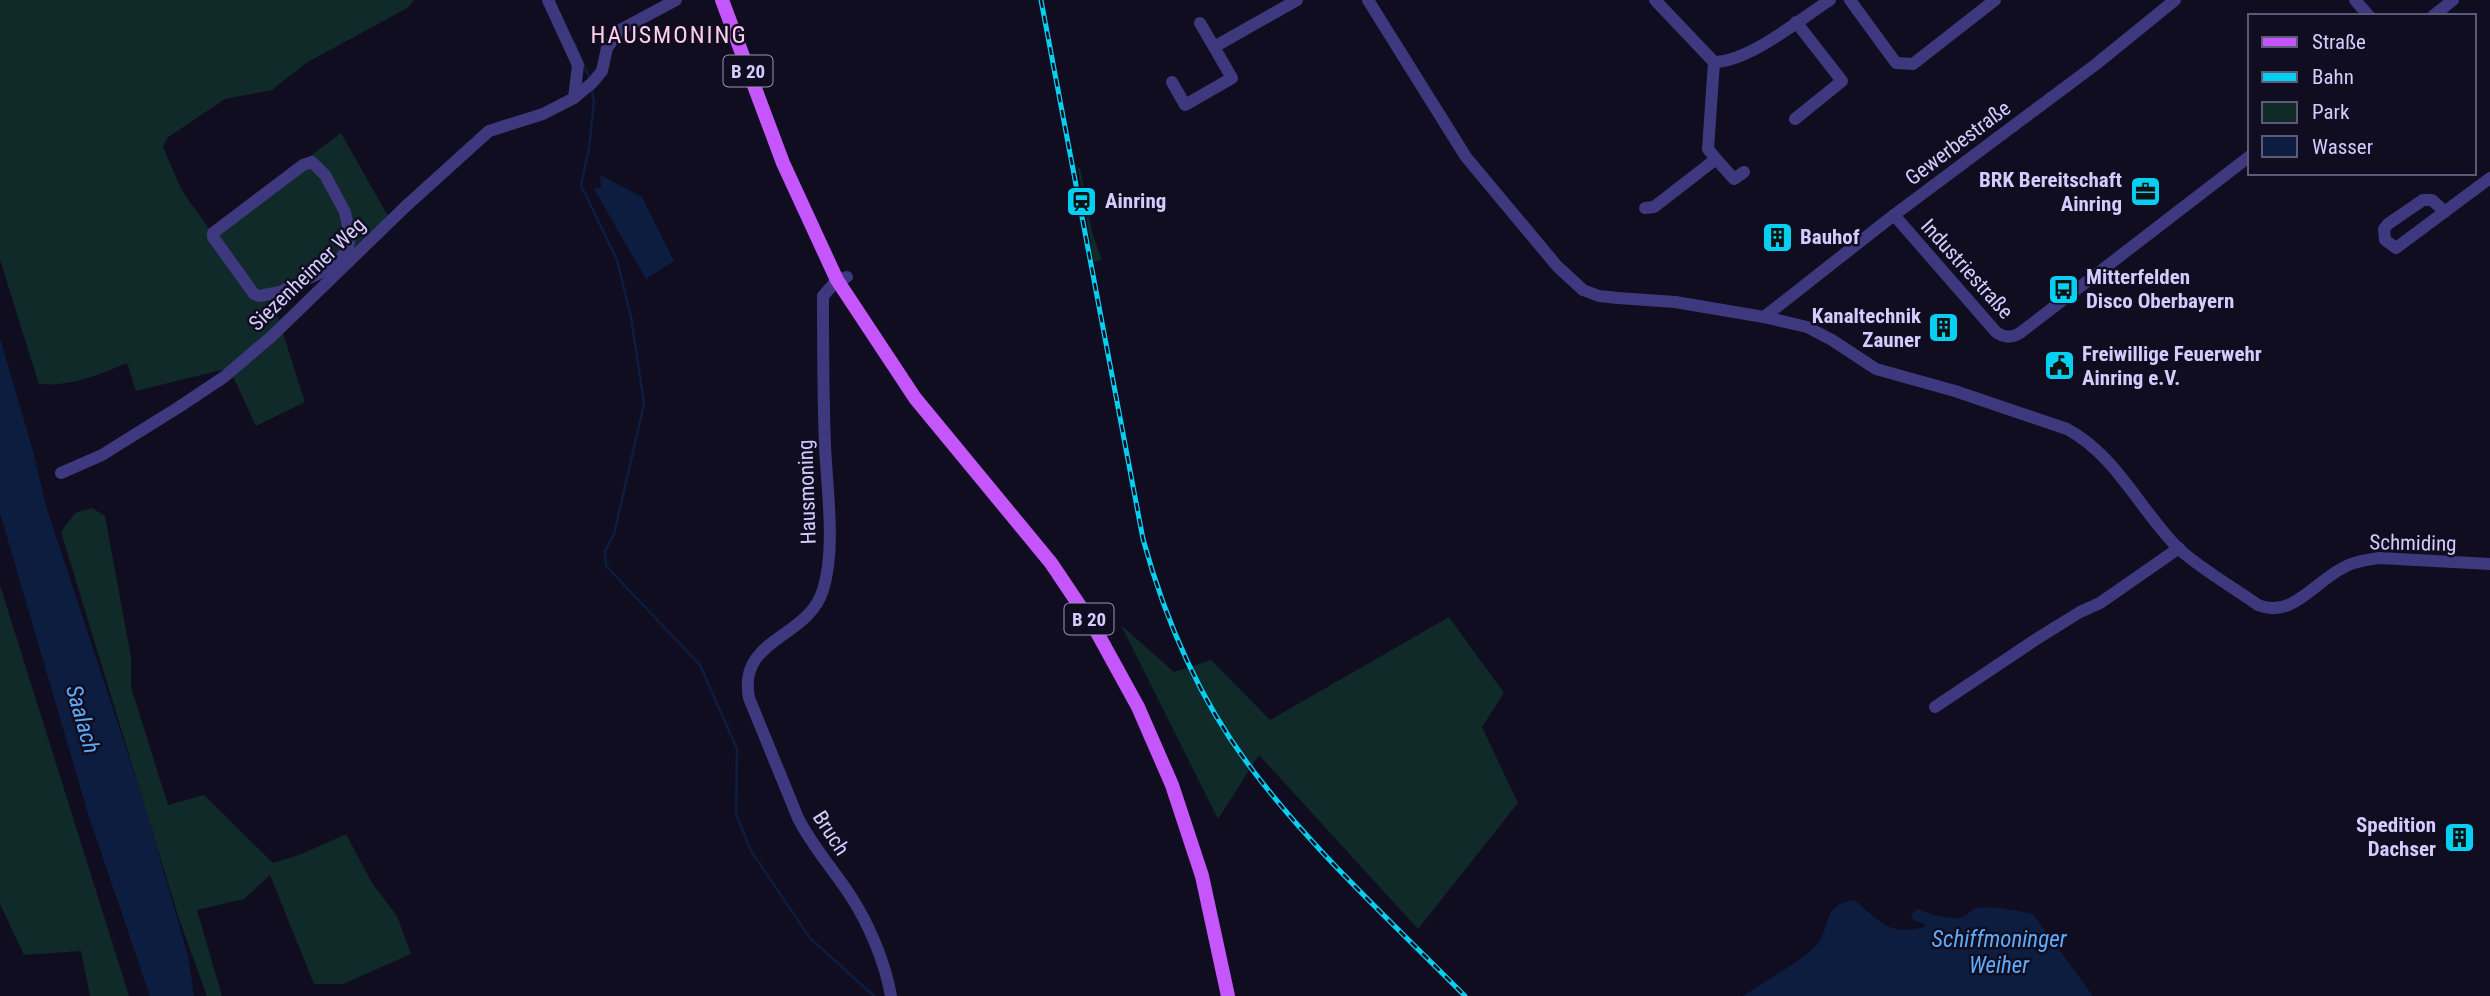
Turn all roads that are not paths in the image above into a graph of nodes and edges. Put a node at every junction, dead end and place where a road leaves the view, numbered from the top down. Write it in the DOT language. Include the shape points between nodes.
graph roads {
  1 [pos="548,0"];
  2 [pos="676,0"];
  3 [pos="722,0"];
  4 [pos="1297,0"];
  5 [pos="1368,0"];
  6 [pos="1655,0"];
  7 [pos="1830,0"];
  8 [pos="1850,0"];
  9 [pos="1995,0"];
  10 [pos="2175,0"];
  11 [pos="2355,0"];
  12 [pos="2453,0"];
  13 [pos="1812,5"];
  14 [pos="2367,14"];
  15 [pos="2435,14"];
  16 [pos="1796,22"];
  17 [pos="1200,23"];
  18 [pos="1214,47"];
  19 [pos="1714,62"];
  20 [pos="1172,82"];
  21 [pos="583,90"];
  22 [pos="1795,119"];
  23 [pos="2248,158"];
  24 [pos="1716,159"];
  25 [pos="1744,172"];
  26 [pos="2490,178"];
  27 [pos="1645,208"];
  28 [pos="2445,212"];
  29 [pos="1894,215"];
  30 [pos="350,237"];
  31 [pos="367,245"];
  32 [pos="842,279"];
  33 [pos="1764,317"];
  34 [pos="61,473"];
  35 [pos="2179,548"];
  36 [pos="2490,564"];
  37 [pos="747,687"];
  38 [pos="1935,707"];
  39 [pos="891,996"];
  40 [pos="1228,996"];
  1 -- 21 [label="street" via="578,65"];
  2 -- 21 [label="street" via="620,30 607,48 602,71"];
  3 -- 32 [label="main road, B 20" via="783,163"];
  4 -- 18 [label="street"];
  5 -- 33 [label="street" via="1466,157 1557,266 1583,290"];
  6 -- 19 [label="street"];
  7 -- 13 [label="street"];
  8 -- 9 [label="street" via="1896,63 1913,64"];
  10 -- 29 [label="street, Gewerbestraße"];
  11 -- 14 [label="street"];
  12 -- 15 [label="street"];
  13 -- 16 [label="street"];
  16 -- 19 [label="street" via="1752,50 1727,62"];
  16 -- 22 [label="street" via="1842,81"];
  17 -- 18 [label="street"];
  18 -- 20 [label="street" via="1232,78 1185,105"];
  19 -- 24 [label="street" via="1708,149"];
  21 -- 31 [label="street, Siezenheimer Weg" via="543,114 489,131"];
  23 -- 29 [label="street, Industriestraße" via="2011,337 1996,332"];
  24 -- 25 [label="street" via="1734,178"];
  24 -- 27 [label="street" via="1654,207"];
  26 -- 28 [label="street"];
  28 -- 28 [label="street" via="2396,248 2385,240 2388,224 2423,200 2432,200"];
  29 -- 33 [label="street, Gewerbestraße"];
  30 -- 30 [label="street" via="338,198 312,162 303,164 216,230 213,237 254,293 263,297 332,267 347,251"];
  30 -- 31 [label="street"];
  31 -- 34 [label="street, Siezenheimer Weg" via="223,377 102,455"];
  32 -- 37 [label="street, Hausmoning" via="823,296 830,558 823,592 802,621 759,653 751,663"];
  32 -- 40 [label="main road, B 20" via="915,398 1033,539 1094,626 1133,696 1172,785 1202,876"];
  33 -- 35 [label="street" via="1819,332 1876,369 2080,435"];
  35 -- 36 [label="street, Schmiding" via="2258,605 2276,610 2344,567 2362,561"];
  35 -- 38 [label="street"];
  37 -- 39 [label="street, Bruch" via="798,818 860,913 886,972"];
}
